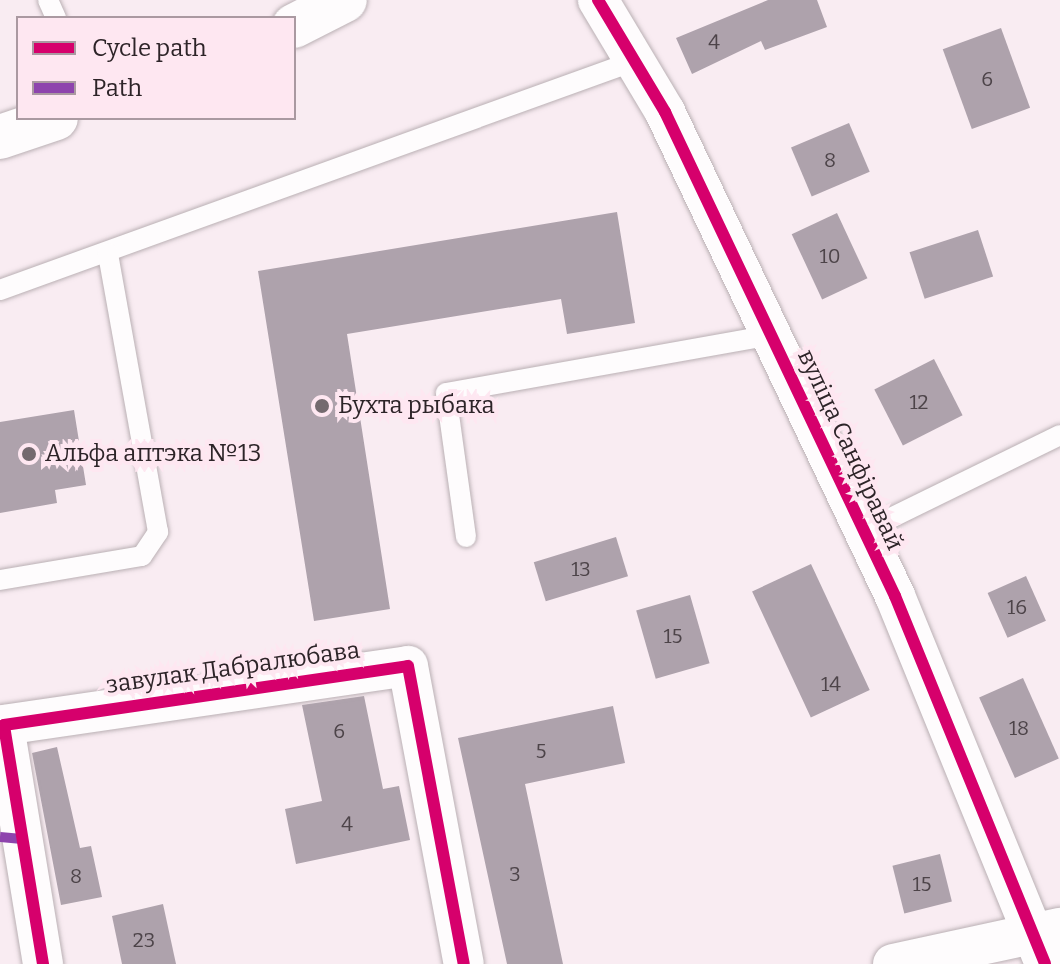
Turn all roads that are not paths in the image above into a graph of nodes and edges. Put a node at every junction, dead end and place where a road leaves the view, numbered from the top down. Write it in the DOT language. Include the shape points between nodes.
graph roads {
  1 [pos="345,0"];
  2 [pos="598,0"];
  3 [pos="296,25"];
  4 [pos="637,60"];
  5 [pos="50,120"];
  6 [pos="0,137"];
  7 [pos="108,253"];
  8 [pos="0,290"];
  9 [pos="771,335"];
  10 [pos="1060,435"];
  11 [pos="864,531"];
  12 [pos="466,537"];
  13 [pos="0,580"];
  14 [pos="1047,942"];
  15 [pos="43,964"];
  16 [pos="464,964"];
  17 [pos="893,964"];
  1 -- 3 [label="main road"];
  2 -- 4 [label="street, вуліца Санфіравай"];
  4 -- 7 [label="lane"];
  4 -- 9 [label="street, вуліца Санфіравай"];
  5 -- 6 [label="main road"];
  7 -- 8 [label="lane"];
  7 -- 13 [label="lane" via="158,532 142,556"];
  9 -- 11 [label="street, вуліца Санфіравай"];
  9 -- 12 [label="lane" via="446,393"];
  10 -- 11 [label="lane"];
  11 -- 14 [label="street, вуліца Санфіравай"];
  14 -- 17 [label="street"];
  15 -- 16 [label="street, завулак Дабралюбава" via="4,725 408,666"];
}
